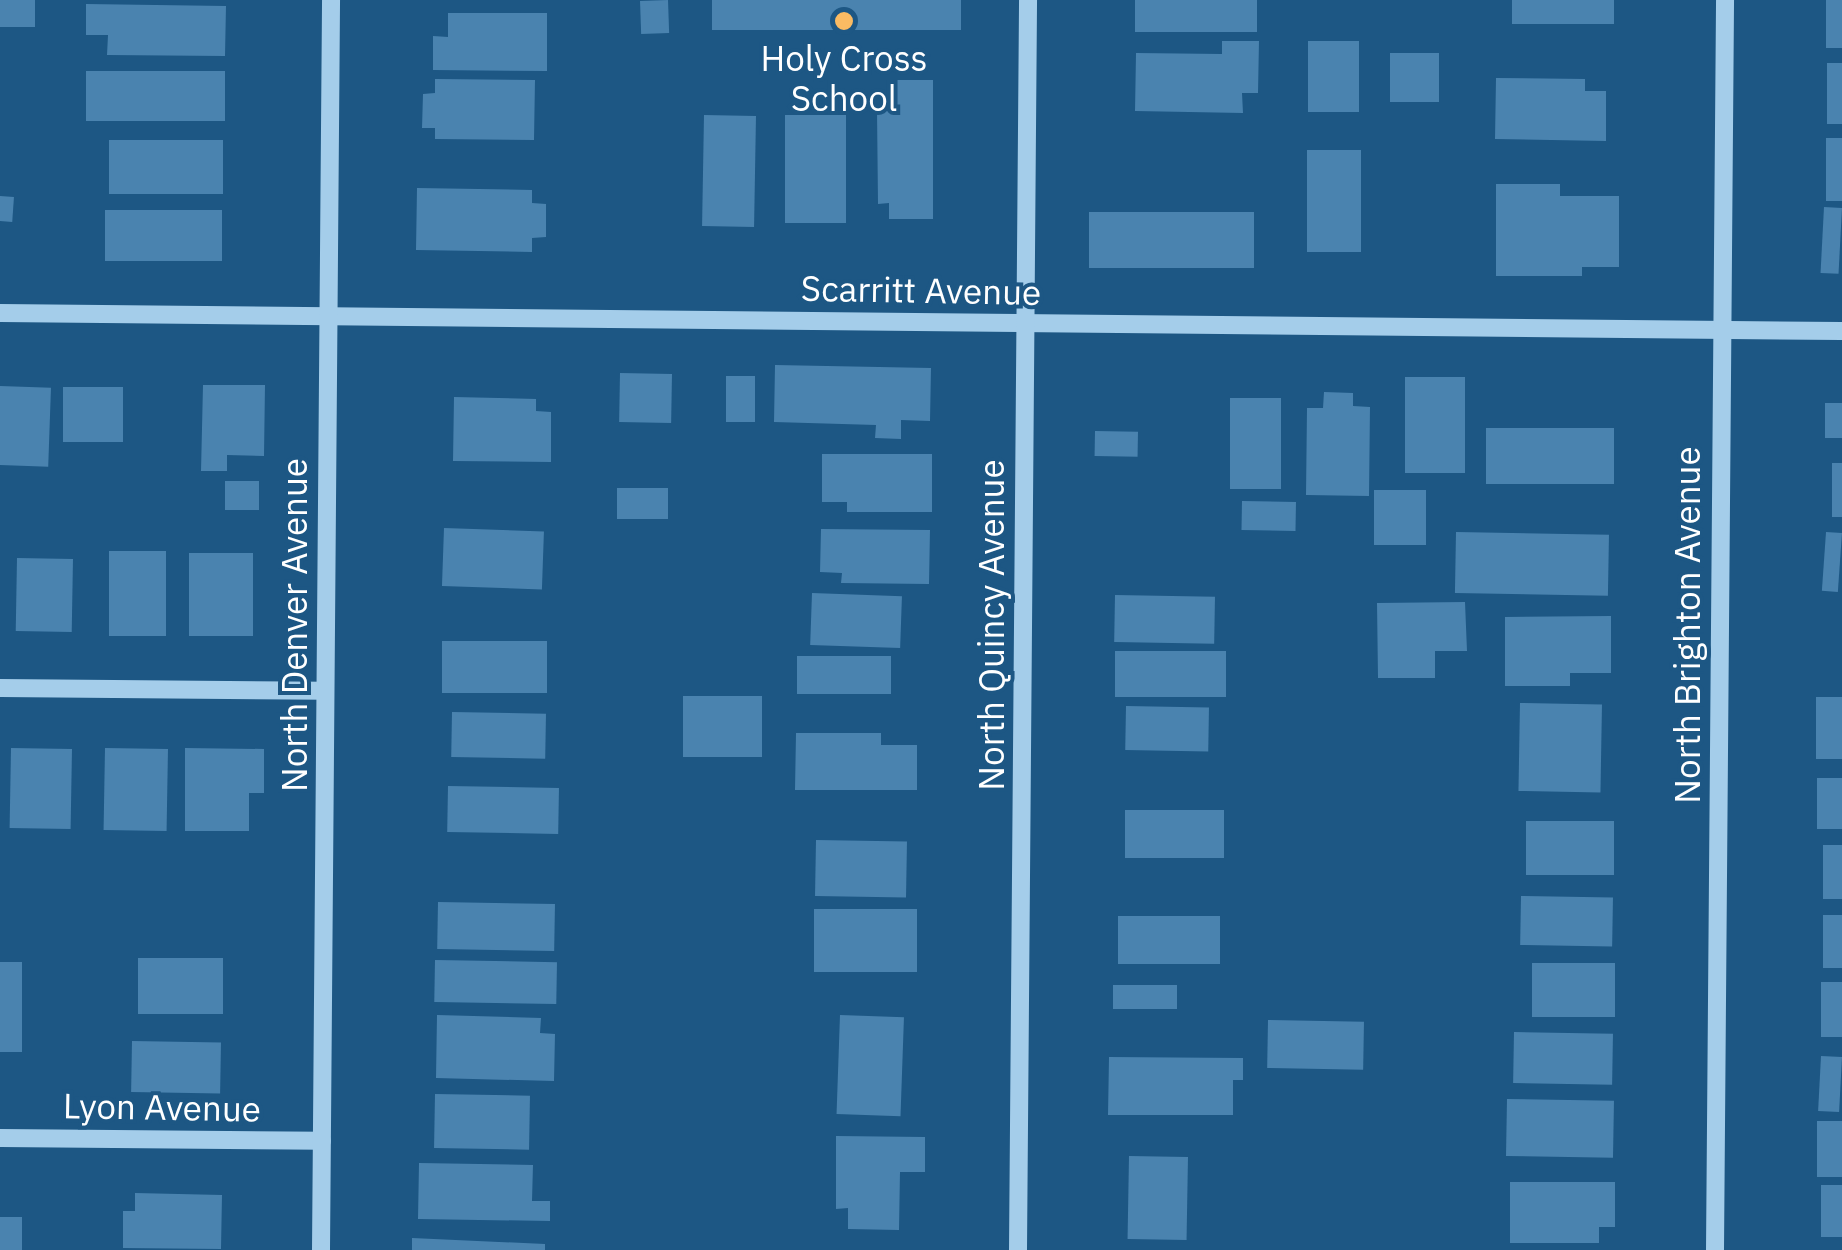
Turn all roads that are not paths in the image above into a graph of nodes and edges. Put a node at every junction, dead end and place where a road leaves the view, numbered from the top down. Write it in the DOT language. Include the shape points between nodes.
graph roads {
  1 [pos="332,0"];
  2 [pos="1028,0"];
  3 [pos="1725,0"];
  4 [pos="0,313"];
  5 [pos="329,316"];
  6 [pos="1026,323"];
  7 [pos="1722,330"];
  8 [pos="1842,330"];
  9 [pos="0,688"];
  10 [pos="325,691"];
  11 [pos="0,1138"];
  12 [pos="322,1142"];
  13 [pos="322,1250"];
  14 [pos="1018,1250"];
  15 [pos="1715,1250"];
  1 -- 5 [label="street, North Denver Avenue"];
  2 -- 6 [label="street, North Quincy Avenue"];
  3 -- 7 [label="street, North Brighton Avenue"];
  4 -- 5 [label="street, Scarritt Avenue"];
  5 -- 6 [label="street, Scarritt Avenue"];
  5 -- 10 [label="street, North Denver Avenue"];
  6 -- 7 [label="street, Scarritt Avenue"];
  6 -- 14 [label="street, North Quincy Avenue"];
  7 -- 8 [label="street, Scarritt Avenue"];
  7 -- 15 [label="street, North Brighton Avenue"];
  9 -- 10 [label="street"];
  10 -- 12 [label="street, North Denver Avenue"];
  11 -- 12 [label="street, Lyon Avenue"];
  12 -- 13 [label="street, North Denver Avenue"];
}
